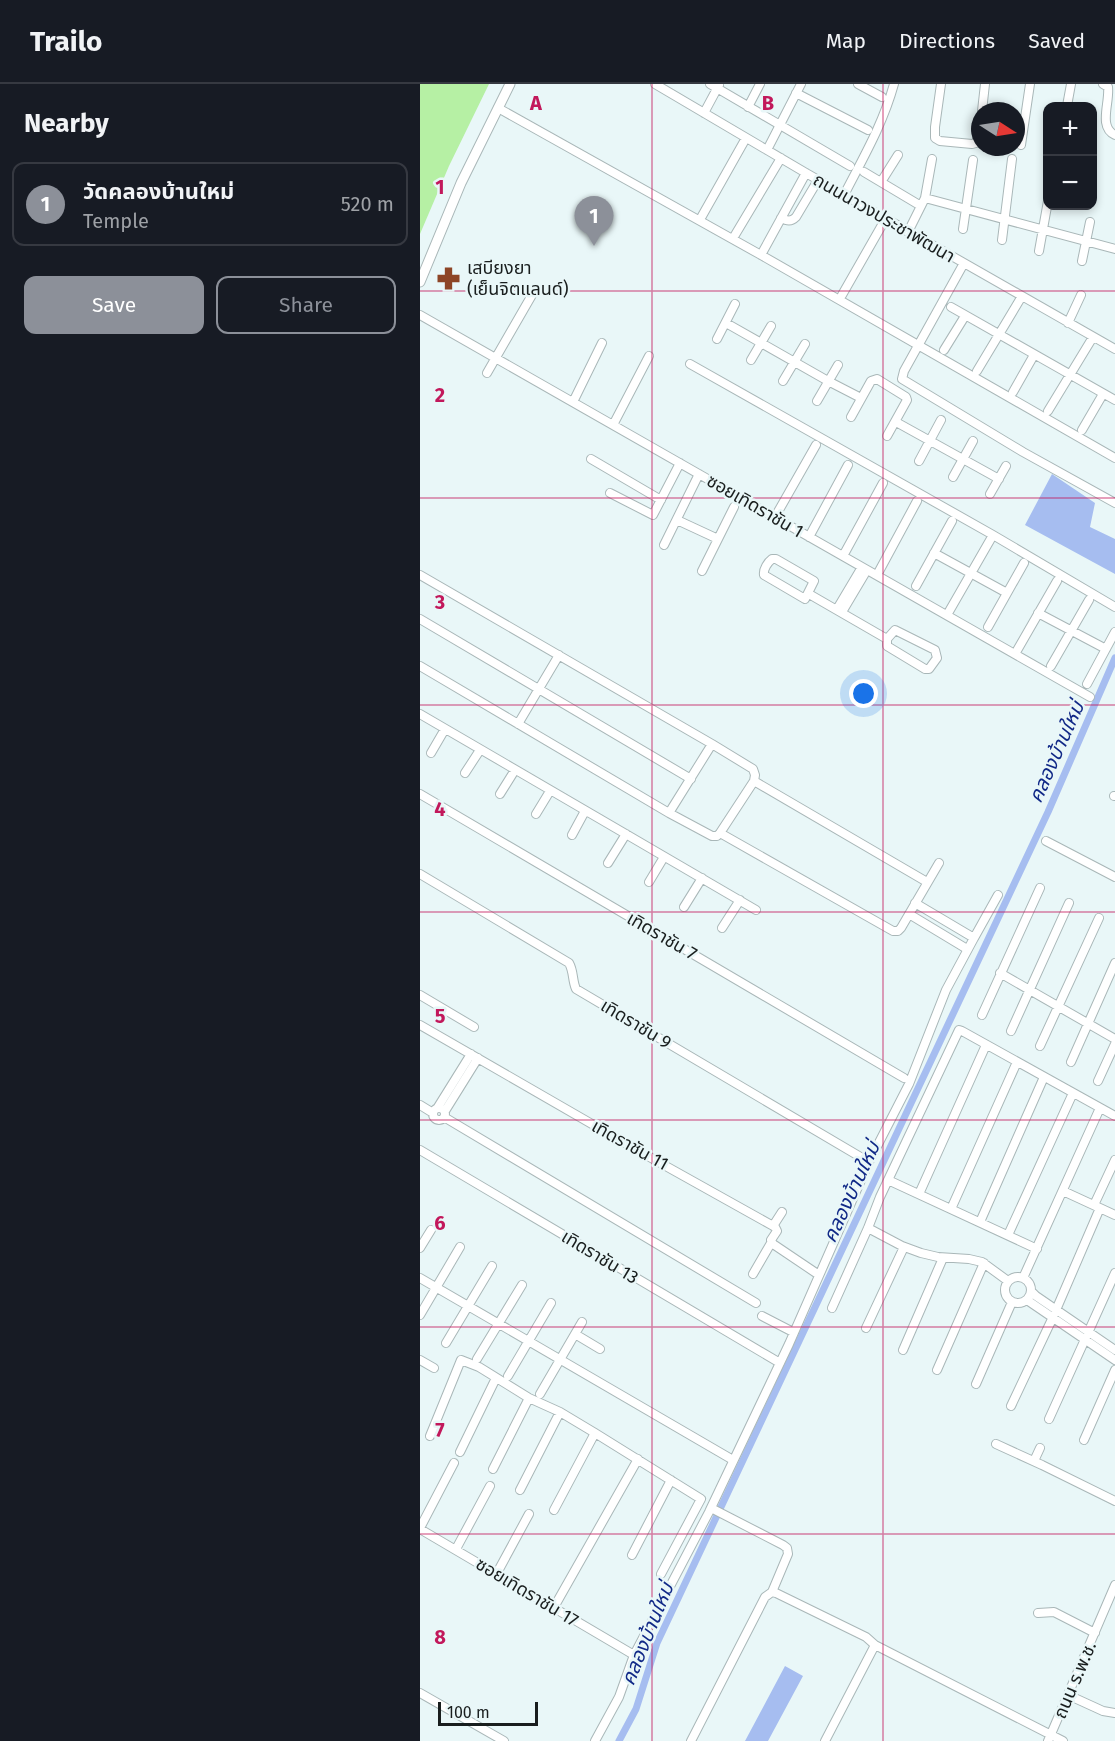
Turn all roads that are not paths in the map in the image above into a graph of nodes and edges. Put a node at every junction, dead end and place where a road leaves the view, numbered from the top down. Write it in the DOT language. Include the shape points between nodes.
graph roads {
  1 [pos="510,84"];
  2 [pos="655,84"];
  3 [pos="760,84"];
  4 [pos="801,84"];
  5 [pos="858,84"];
  6 [pos="894,84"];
  7 [pos="941,84"];
  8 [pos="985,84"];
  9 [pos="1030,84"];
  10 [pos="1071,84"];
  11 [pos="1103,84"];
  12 [pos="715,86"];
  13 [pos="796,93"];
  14 [pos="882,97"];
  15 [pos="983,102"];
  16 [pos="1068,102"];
  17 [pos="748,107"];
  18 [pos="498,108"];
  19 [pos="704,113"];
  20 [pos="1025,118"];
  21 [pos="780,125"];
  22 [pos="868,130"];
  23 [pos="1115,135"];
  24 [pos="746,138"];
  25 [pos="971,144"];
  26 [pos="766,150"];
  27 [pos="898,154"];
  28 [pos="781,158"];
  29 [pos="932,159"];
  30 [pos="1012,159"];
  31 [pos="973,160"];
  32 [pos="850,166"];
  33 [pos="864,172"];
  34 [pos="806,173"];
  35 [pos="818,180"];
  36 [pos="881,182"];
  37 [pos="844,195"];
  38 [pos="923,202"];
  39 [pos="966,210"];
  40 [pos="1046,210"];
  41 [pos="702,216"];
  42 [pos="781,218"];
  43 [pos="886,218"];
  44 [pos="1005,220"];
  45 [pos="1090,222"];
  46 [pos="963,229"];
  47 [pos="1044,231"];
  48 [pos="908,232"];
  49 [pos="735,235"];
  50 [pos="1002,240"];
  51 [pos="1086,242"];
  52 [pos="1115,249"];
  53 [pos="1039,250"];
  54 [pos="761,255"];
  55 [pos="1082,261"];
  56 [pos="964,263"];
  57 [pos="420,282"];
  58 [pos="536,288"];
  59 [pos="842,295"];
  60 [pos="1081,295"];
  61 [pos="1022,296"];
  62 [pos="735,304"];
  63 [pos="951,308"];
  64 [pos="420,315"];
  65 [pos="965,316"];
  66 [pos="1068,322"];
  67 [pos="726,323"];
  68 [pos="771,326"];
  69 [pos="999,335"];
  70 [pos="1093,337"];
  71 [pos="717,339"];
  72 [pos="762,343"];
  73 [pos="603,344"];
  74 [pos="805,344"];
  75 [pos="918,345"];
  76 [pos="944,350"];
  77 [pos="1115,350"];
  78 [pos="1034,355"];
  79 [pos="649,356"];
  80 [pos="495,358"];
  81 [pos="751,360"];
  82 [pos="795,362"];
  83 [pos="690,364"];
  84 [pos="838,365"];
  85 [pos="977,371"];
  86 [pos="486,373"];
  87 [pos="1070,375"];
  88 [pos="902,380"];
  89 [pos="783,381"];
  90 [pos="828,381"];
  91 [pos="895,389"];
  92 [pos="1013,392"];
  93 [pos="1103,394"];
  94 [pos="861,398"];
  95 [pos="1115,400"];
  96 [pos="817,401"];
  97 [pos="573,402"];
  98 [pos="1048,411"];
  99 [pos="851,417"];
  100 [pos="941,420"];
  101 [pos="896,422"];
  102 [pos="613,425"];
  103 [pos="1082,430"];
  104 [pos="887,436"];
  105 [pos="930,441"];
  106 [pos="973,441"];
  107 [pos="816,445"];
  108 [pos="1115,458"];
  109 [pos="591,459"];
  110 [pos="963,459"];
  111 [pos="919,461"];
  112 [pos="680,463"];
  113 [pos="848,465"];
  114 [pos="1006,466"];
  115 [pos="699,474"];
  116 [pos="953,477"];
  117 [pos="999,479"];
  118 [pos="883,483"];
  119 [pos="610,493"];
  120 [pos="990,494"];
  121 [pos="661,500"];
  122 [pos="917,501"];
  123 [pos="1115,503"];
  124 [pos="734,507"];
  125 [pos="775,517"];
  126 [pos="677,520"];
  127 [pos="952,521"];
  128 [pos="993,535"];
  129 [pos="809,537"];
  130 [pos="718,539"];
  131 [pos="664,545"];
  132 [pos="934,554"];
  133 [pos="843,556"];
  134 [pos="1024,563"];
  135 [pos="865,568"];
  136 [pos="702,571"];
  137 [pos="971,573"];
  138 [pos="420,575"];
  139 [pos="877,575"];
  140 [pos="1058,581"];
  141 [pos="916,586"];
  142 [pos="1007,593"];
  143 [pos="809,594"];
  144 [pos="1089,600"];
  145 [pos="1115,607"];
  146 [pos="839,611"];
  147 [pos="1038,614"];
  148 [pos="947,615"];
  149 [pos="420,619"];
  150 [pos="988,627"];
  151 [pos="1071,632"];
  152 [pos="1115,632"];
  153 [pos="887,639"];
  154 [pos="1106,650"];
  155 [pos="1015,654"];
  156 [pos="559,655"];
  157 [pos="420,666"];
  158 [pos="1051,666"];
  159 [pos="1087,684"];
  160 [pos="539,689"];
  161 [pos="1090,697"];
  162 [pos="420,714"];
  163 [pos="518,724"];
  164 [pos="445,729"];
  165 [pos="712,744"];
  166 [pos="480,750"];
  167 [pos="430,753"];
  168 [pos="515,770"];
  169 [pos="465,773"];
  170 [pos="691,779"];
  171 [pos="754,782"];
  172 [pos="550,791"];
  173 [pos="420,794"];
  174 [pos="500,794"];
  175 [pos="585,811"];
  176 [pos="669,813"];
  177 [pos="536,814"];
  178 [pos="720,833"];
  179 [pos="626,834"];
  180 [pos="572,835"];
  181 [pos="1046,841"];
  182 [pos="664,857"];
  183 [pos="608,863"];
  184 [pos="939,863"];
  185 [pos="420,874"];
  186 [pos="1115,877"];
  187 [pos="702,878"];
  188 [pos="649,882"];
  189 [pos="927,882"];
  190 [pos="1040,888"];
  191 [pos="998,895"];
  192 [pos="740,900"];
  193 [pos="915,903"];
  194 [pos="1069,903"];
  195 [pos="684,908"];
  196 [pos="756,910"];
  197 [pos="909,914"];
  198 [pos="1100,918"];
  199 [pos="722,928"];
  200 [pos="974,938"];
  201 [pos="967,949"];
  202 [pos="1115,963"];
  203 [pos="1000,973"];
  204 [pos="1030,989"];
  205 [pos="420,995"];
  206 [pos="1059,1007"];
  207 [pos="982,1015"];
  208 [pos="420,1024"];
  209 [pos="1087,1024"];
  210 [pos="474,1027"];
  211 [pos="1011,1031"];
  212 [pos="1115,1039"];
  213 [pos="1115,1044"];
  214 [pos="986,1045"];
  215 [pos="1040,1046"];
  216 [pos="475,1056"];
  217 [pos="1017,1062"];
  218 [pos="1071,1062"];
  219 [pos="1044,1077"];
  220 [pos="904,1078"];
  221 [pos="1098,1081"];
  222 [pos="1072,1093"];
  223 [pos="420,1105"];
  224 [pos="1100,1108"];
  225 [pos="440,1112"];
  226 [pos="1115,1116"];
  227 [pos="420,1150"];
  228 [pos="1115,1160"];
  229 [pos="868,1162"];
  230 [pos="888,1180"];
  231 [pos="1063,1191"];
  232 [pos="919,1194"];
  233 [pos="1097,1206"];
  234 [pos="951,1209"];
  235 [pos="782,1212"];
  236 [pos="1115,1215"];
  237 [pos="980,1222"];
  238 [pos="773,1226"];
  239 [pos="868,1228"];
  240 [pos="431,1230"];
  241 [pos="1008,1235"];
  242 [pos="771,1243"];
  243 [pos="904,1246"];
  244 [pos="460,1247"];
  245 [pos="420,1248"];
  246 [pos="1037,1249"];
  247 [pos="943,1258"];
  248 [pos="984,1263"];
  249 [pos="492,1266"];
  250 [pos="1115,1273"];
  251 [pos="753,1274"];
  252 [pos="819,1275"];
  253 [pos="420,1278"];
  254 [pos="1023,1278"];
  255 [pos="1008,1281"];
  256 [pos="522,1285"];
  257 [pos="436,1288"];
  258 [pos="1031,1291"];
  259 [pos="1027,1300"];
  260 [pos="1012,1302"];
  261 [pos="551,1303"];
  262 [pos="756,1303"];
  263 [pos="468,1306"];
  264 [pos="832,1308"];
  265 [pos="1054,1314"];
  266 [pos="420,1315"];
  267 [pos="762,1316"];
  268 [pos="582,1322"];
  269 [pos="498,1324"];
  270 [pos="866,1329"];
  271 [pos="793,1332"];
  272 [pos="575,1334"];
  273 [pos="1087,1336"];
  274 [pos="529,1342"];
  275 [pos="446,1343"];
  276 [pos="600,1349"];
  277 [pos="903,1350"];
  278 [pos="1115,1350"];
  279 [pos="477,1359"];
  280 [pos="420,1360"];
  281 [pos="560,1360"];
  282 [pos="1115,1360"];
  283 [pos="780,1363"];
  284 [pos="434,1368"];
  285 [pos="937,1370"];
  286 [pos="1115,1370"];
  287 [pos="508,1376"];
  288 [pos="496,1378"];
  289 [pos="976,1384"];
  290 [pos="540,1394"];
  291 [pos="529,1398"];
  292 [pos="1011,1406"];
  293 [pos="560,1412"];
  294 [pos="1049,1419"];
  295 [pos="595,1433"];
  296 [pos="430,1436"];
  297 [pos="1084,1440"];
  298 [pos="996,1444"];
  299 [pos="1040,1448"];
  300 [pos="460,1452"];
  301 [pos="638,1459"];
  302 [pos="733,1460"];
  303 [pos="1034,1461"];
  304 [pos="454,1463"];
  305 [pos="493,1468"];
  306 [pos="671,1480"];
  307 [pos="490,1486"];
  308 [pos="520,1490"];
  309 [pos="1115,1501"];
  310 [pos="713,1509"];
  311 [pos="554,1510"];
  312 [pos="529,1514"];
  313 [pos="420,1528"];
  314 [pos="456,1549"];
  315 [pos="632,1555"];
  316 [pos="497,1573"];
  317 [pos="661,1574"];
  318 [pos="1115,1585"];
  319 [pos="772,1593"];
  320 [pos="553,1609"];
  321 [pos="1038,1613"];
  322 [pos="1095,1633"];
  323 [pos="875,1645"];
  324 [pos="634,1655"];
  325 [pos="420,1694"];
  326 [pos="1068,1695"];
  327 [pos="1115,1713"];
  328 [pos="1050,1738"];
  329 [pos="504,1741"];
  330 [pos="595,1741"];
  331 [pos="691,1741"];
  332 [pos="825,1741"];
  333 [pos="1063,1741"];
  1 -- 18 [label="street"];
  2 -- 19 [label="street, ถนนนาวงประชาพัฒนา"];
  3 -- 17 [label="street"];
  4 -- 13 [label="street"];
  5 -- 14 [label="street"];
  6 -- 37 [label="street" via="876,134"];
  7 -- 25 [label="street" via="935,138"];
  8 -- 15 [label="street"];
  9 -- 20 [label="street"];
  10 -- 16 [label="street"];
  11 -- 23 [label="street" via="1108,87 1109,96 1106,126"];
  12 -- 17 [label="street"];
  12 -- 19 [label="street"];
  13 -- 21 [label="street"];
  13 -- 22 [label="street"];
  17 -- 21 [label="street"];
  18 -- 54 [label="street"];
  18 -- 57 [label="street" via="461,183"];
  19 -- 24 [label="street, ถนนนาวงประชาพัฒนา"];
  21 -- 26 [label="street"];
  21 -- 32 [label="street"];
  24 -- 26 [label="street, ถนนนาวงประชาพัฒนา"];
  24 -- 41 [label="street"];
  26 -- 28 [label="street, ถนนนาวงประชาพัฒนา"];
  27 -- 36 [label="street"];
  28 -- 34 [label="street, ถนนนาวงประชาพัฒนา"];
  28 -- 49 [label="street"];
  29 -- 38 [label="street"];
  30 -- 44 [label="street"];
  31 -- 39 [label="street"];
  33 -- 36 [label="street"];
  34 -- 35 [label="street, ถนนนาวงประชาพัฒนา"];
  34 -- 42 [label="street"];
  35 -- 37 [label="street, ถนนนาวงประชาพัฒนา"];
  35 -- 42 [label="street" via="796,217 792,221"];
  36 -- 38 [label="street"];
  37 -- 43 [label="street, ถนนนาวงประชาพัฒนา"];
  38 -- 39 [label="street"];
  38 -- 48 [label="street"];
  39 -- 44 [label="street"];
  39 -- 46 [label="street"];
  40 -- 47 [label="street"];
  42 -- 54 [label="street"];
  43 -- 48 [label="street, ถนนนาวงประชาพัฒนา"];
  43 -- 59 [label="street"];
  44 -- 47 [label="street"];
  44 -- 50 [label="street"];
  45 -- 51 [label="street"];
  47 -- 51 [label="street"];
  47 -- 53 [label="street"];
  48 -- 56 [label="street, ถนนนาวงประชาพัฒนา"];
  51 -- 52 [label="street"];
  51 -- 55 [label="street"];
  54 -- 75 [label="street"];
  56 -- 61 [label="street, ถนนนาวงประชาพัฒนา"];
  56 -- 75 [label="street"];
  58 -- 80 [label="street"];
  60 -- 66 [label="street"];
  61 -- 66 [label="street, ถนนนาวงประชาพัฒนา"];
  61 -- 69 [label="street"];
  62 -- 67 [label="street"];
  63 -- 65 [label="street"];
  64 -- 80 [label="street, ซอยเทิดราชัน 1"];
  65 -- 69 [label="street"];
  65 -- 76 [label="street"];
  66 -- 70 [label="street, ถนนนาวงประชาพัฒนา"];
  67 -- 71 [label="street"];
  67 -- 72 [label="street"];
  68 -- 72 [label="street"];
  69 -- 78 [label="street"];
  69 -- 85 [label="street"];
  70 -- 77 [label="street, ถนนนาวงประชาพัฒนา"];
  70 -- 87 [label="street"];
  72 -- 81 [label="street"];
  72 -- 82 [label="street"];
  73 -- 97 [label="street"];
  74 -- 82 [label="street"];
  75 -- 88 [label="street"];
  75 -- 108 [label="street"];
  78 -- 87 [label="street"];
  78 -- 92 [label="street"];
  79 -- 102 [label="street"];
  80 -- 86 [label="street"];
  80 -- 97 [label="street, ซอยเทิดราชัน 1"];
  82 -- 89 [label="street"];
  82 -- 90 [label="street"];
  83 -- 128 [label="street"];
  84 -- 90 [label="street"];
  87 -- 93 [label="street"];
  87 -- 98 [label="street"];
  88 -- 91 [label="street"];
  88 -- 123 [label="street"];
  90 -- 94 [label="street"];
  90 -- 96 [label="street"];
  91 -- 94 [label="street" via="877,379"];
  91 -- 101 [label="street" via="907,400"];
  93 -- 95 [label="street"];
  93 -- 103 [label="street"];
  94 -- 99 [label="street"];
  97 -- 102 [label="street, ซอยเทิดราชัน 1"];
  100 -- 105 [label="street"];
  101 -- 104 [label="street"];
  101 -- 105 [label="street"];
  102 -- 112 [label="street, ซอยเทิดราชัน 1"];
  105 -- 110 [label="street"];
  105 -- 111 [label="street"];
  106 -- 110 [label="street"];
  107 -- 125 [label="street"];
  109 -- 121 [label="street"];
  110 -- 116 [label="street"];
  110 -- 117 [label="street"];
  112 -- 115 [label="street, ซอยเทิดราชัน 1"];
  112 -- 121 [label="street"];
  113 -- 129 [label="street"];
  114 -- 117 [label="street"];
  115 -- 125 [label="street, ซอยเทิดราชัน 1"];
  115 -- 126 [label="street"];
  117 -- 120 [label="street"];
  118 -- 133 [label="street"];
  119 -- 121 [label="street" via="653,515"];
  122 -- 139 [label="street"];
  124 -- 130 [label="street"];
  125 -- 129 [label="street, ซอยเทิดราชัน 1"];
  126 -- 130 [label="street"];
  126 -- 131 [label="street"];
  127 -- 132 [label="street"];
  128 -- 137 [label="street"];
  128 -- 145 [label="street"];
  129 -- 133 [label="street, ซอยเทิดราชัน 1"];
  130 -- 136 [label="street"];
  132 -- 137 [label="street"];
  132 -- 141 [label="street"];
  133 -- 135 [label="street, ซอยเทิดราชัน 1"];
  134 -- 142 [label="street"];
  135 -- 139 [label="street, ซอยเทิดราชัน 1"];
  135 -- 146 [label="street"];
  137 -- 142 [label="street"];
  137 -- 148 [label="street"];
  138 -- 156 [label="street"];
  139 -- 148 [label="street, ซอยเทิดราชัน 1"];
  140 -- 147 [label="street"];
  142 -- 150 [label="street"];
  143 -- 143 [label="street" via="803,599 765,577 763,572 769,561 776,559 812,579"];
  143 -- 146 [label="street"];
  144 -- 151 [label="street"];
  146 -- 153 [label="street"];
  147 -- 151 [label="street"];
  147 -- 155 [label="street"];
  148 -- 155 [label="street, ซอยเทิดราชัน 1"];
  149 -- 160 [label="street"];
  151 -- 154 [label="street"];
  151 -- 158 [label="street"];
  152 -- 154 [label="street"];
  153 -- 153 [label="street" via="895,630 935,650 937,658 932,667 925,669 887,646"];
  154 -- 159 [label="street"];
  155 -- 161 [label="street, ซอยเทิดราชัน 1"];
  156 -- 160 [label="street"];
  156 -- 165 [label="street"];
  157 -- 163 [label="street"];
  160 -- 163 [label="street"];
  160 -- 170 [label="street"];
  162 -- 164 [label="street"];
  163 -- 176 [label="street"];
  164 -- 166 [label="street"];
  164 -- 167 [label="street"];
  165 -- 170 [label="street"];
  165 -- 171 [label="street" via="753,769"];
  166 -- 168 [label="street"];
  166 -- 169 [label="street"];
  168 -- 172 [label="street"];
  168 -- 174 [label="street"];
  170 -- 176 [label="street"];
  171 -- 178 [label="street"];
  171 -- 189 [label="street"];
  172 -- 175 [label="street"];
  172 -- 177 [label="street"];
  173 -- 220 [label="street, เทิดราชัน 7"];
  175 -- 179 [label="street"];
  175 -- 180 [label="street"];
  176 -- 178 [label="street" via="712,837"];
  178 -- 197 [label="street" via="893,931 901,928"];
  179 -- 182 [label="street"];
  179 -- 183 [label="street"];
  181 -- 186 [label="street"];
  182 -- 187 [label="street"];
  182 -- 188 [label="street"];
  184 -- 189 [label="street"];
  185 -- 229 [label="street, เทิดราชัน 9" via="569,963 576,989"];
  187 -- 192 [label="street"];
  187 -- 195 [label="street"];
  189 -- 193 [label="street"];
  190 -- 203 [label="street"];
  191 -- 200 [label="street"];
  192 -- 196 [label="street"];
  192 -- 199 [label="street"];
  193 -- 197 [label="street"];
  193 -- 200 [label="street"];
  194 -- 204 [label="street"];
  197 -- 201 [label="street"];
  198 -- 206 [label="street"];
  200 -- 201 [label="street"];
  201 -- 229 [label="street" via="946,990 909,1084"];
  202 -- 209 [label="street"];
  203 -- 204 [label="street"];
  203 -- 207 [label="street"];
  204 -- 206 [label="street"];
  204 -- 211 [label="street"];
  205 -- 210 [label="street"];
  206 -- 209 [label="street"];
  206 -- 215 [label="street"];
  208 -- 216 [label="street, เทิดราชัน 11"];
  209 -- 212 [label="street"];
  209 -- 218 [label="street"];
  213 -- 221 [label="street"];
  214 -- 217 [label="street"];
  214 -- 230 [label="street" via="962,1030 956,1032"];
  214 -- 232 [label="street"];
  216 -- 225 [label="street"];
  216 -- 238 [label="street, เทิดราชัน 11"];
  217 -- 219 [label="street"];
  217 -- 234 [label="street"];
  219 -- 222 [label="street"];
  219 -- 237 [label="street"];
  222 -- 224 [label="street"];
  222 -- 241 [label="street"];
  223 -- 225 [label="street"];
  224 -- 226 [label="street"];
  224 -- 231 [label="street"];
  225 -- 262 [label="street"];
  227 -- 283 [label="street, เทิดราชัน 13"];
  228 -- 233 [label="street"];
  229 -- 252 [label="street"];
  230 -- 232 [label="street"];
  230 -- 239 [label="street"];
  231 -- 233 [label="street"];
  231 -- 246 [label="street"];
  232 -- 234 [label="street"];
  233 -- 236 [label="street"];
  233 -- 265 [label="street"];
  234 -- 237 [label="street"];
  235 -- 238 [label="street"];
  237 -- 241 [label="street"];
  238 -- 242 [label="street" via="777,1231"];
  239 -- 243 [label="street"];
  239 -- 264 [label="street"];
  240 -- 245 [label="street"];
  241 -- 246 [label="street"];
  242 -- 251 [label="street"];
  242 -- 252 [label="street"];
  243 -- 247 [label="street"];
  243 -- 270 [label="street"];
  244 -- 257 [label="street"];
  246 -- 254 [label="street"];
  247 -- 248 [label="street"];
  247 -- 277 [label="street"];
  248 -- 255 [label="street"];
  248 -- 285 [label="street"];
  249 -- 263 [label="street"];
  250 -- 273 [label="street"];
  252 -- 271 [label="street"];
  253 -- 257 [label="street"];
  254 -- 255 [label="street"];
  254 -- 258 [label="street"];
  255 -- 260 [label="street" via="1005,1292"];
  256 -- 269 [label="street"];
  257 -- 263 [label="street"];
  257 -- 266 [label="street"];
  258 -- 259 [label="street"];
  258 -- 265 [label="street"];
  259 -- 260 [label="street"];
  259 -- 265 [label="street"];
  260 -- 289 [label="street"];
  261 -- 274 [label="street"];
  263 -- 269 [label="street"];
  263 -- 275 [label="street"];
  265 -- 273 [label="street"];
  265 -- 292 [label="street"];
  267 -- 271 [label="street"];
  268 -- 272 [label="street"];
  269 -- 274 [label="street"];
  269 -- 279 [label="street"];
  271 -- 283 [label="street"];
  272 -- 276 [label="street"];
  272 -- 281 [label="street"];
  273 -- 278 [label="street"];
  273 -- 282 [label="street"];
  273 -- 294 [label="street"];
  274 -- 281 [label="street"];
  274 -- 287 [label="street"];
  280 -- 284 [label="street"];
  281 -- 290 [label="street"];
  281 -- 302 [label="street"];
  283 -- 302 [label="street"];
  286 -- 297 [label="street"];
  288 -- 291 [label="street"];
  288 -- 296 [label="street" via="461,1360"];
  288 -- 300 [label="street"];
  291 -- 293 [label="street"];
  291 -- 305 [label="street"];
  293 -- 295 [label="street"];
  293 -- 308 [label="street"];
  295 -- 301 [label="street"];
  295 -- 311 [label="street"];
  298 -- 303 [label="street"];
  299 -- 303 [label="street"];
  301 -- 306 [label="street"];
  301 -- 320 [label="street"];
  302 -- 310 [label="street"];
  303 -- 309 [label="street"];
  304 -- 313 [label="street"];
  306 -- 315 [label="street"];
  306 -- 317 [label="street" via="701,1499"];
  307 -- 314 [label="street"];
  310 -- 319 [label="street" via="787,1548"];
  310 -- 324 [label="street"];
  312 -- 316 [label="street"];
  313 -- 314 [label="street, ซอยเทิดราชัน 17"];
  314 -- 316 [label="street, ซอยเทิดราชัน 17"];
  316 -- 320 [label="street, ซอยเทิดราชัน 17"];
  318 -- 322 [label="street, ถนน ร.พ.ช."];
  319 -- 323 [label="street" via="866,1637"];
  319 -- 331 [label="street" via="765,1597"];
  320 -- 324 [label="street, ซอยเทิดราชัน 17"];
  321 -- 322 [label="street" via="1054,1612"];
  322 -- 326 [label="street, ถนน ร.พ.ช."];
  323 -- 328 [label="street"];
  323 -- 332 [label="street"];
  324 -- 330 [label="street" via="619,1697"];
  325 -- 329 [label="street"];
  326 -- 327 [label="street"];
  326 -- 328 [label="street, ถนน ร.พ.ช."];
  328 -- 333 [label="street"];
}
